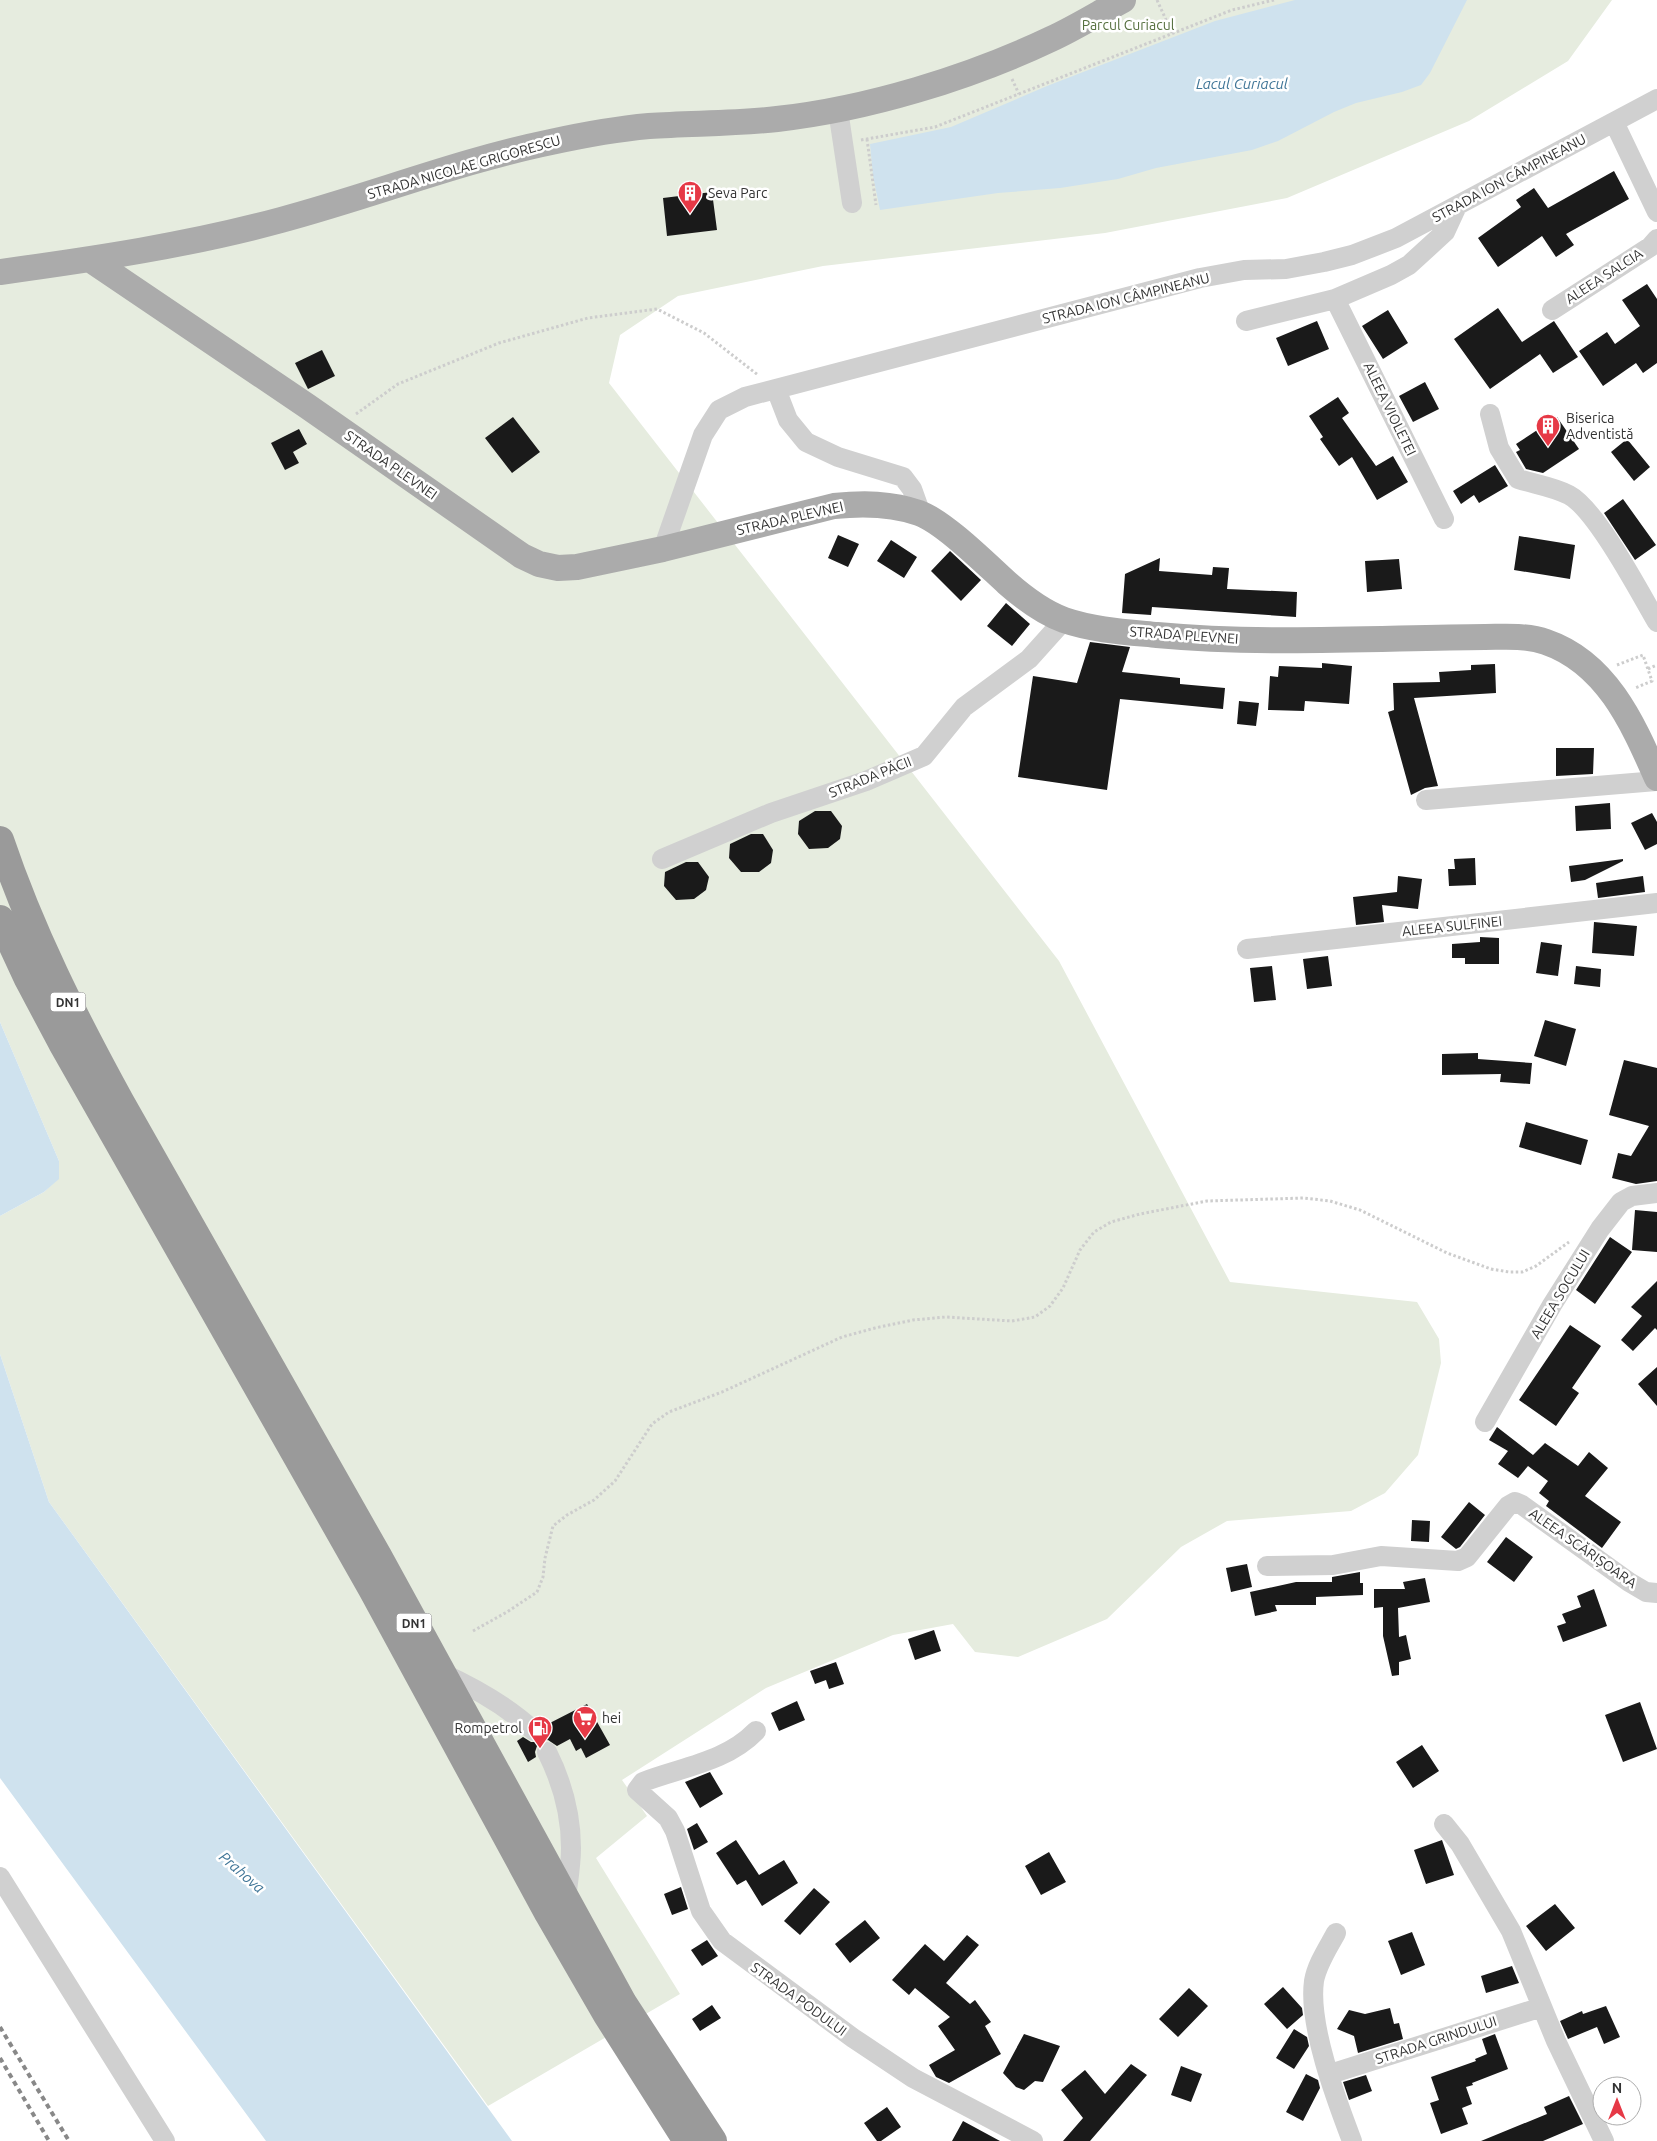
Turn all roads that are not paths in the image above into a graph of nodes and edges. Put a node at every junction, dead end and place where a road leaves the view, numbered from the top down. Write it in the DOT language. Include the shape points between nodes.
graph roads {
  1 [pos="1123,0"];
  2 [pos="1657,99"];
  3 [pos="838,110"];
  4 [pos="1614,122"];
  5 [pos="852,203"];
  6 [pos="1655,205"];
  7 [pos="1457,206"];
  8 [pos="1657,242"];
  9 [pos="90,260"];
  10 [pos="0,272"];
  11 [pos="1335,299"];
  12 [pos="1552,310"];
  13 [pos="1246,321"];
  14 [pos="776,389"];
  15 [pos="1490,414"];
  16 [pos="921,514"];
  17 [pos="1444,519"];
  18 [pos="663,549"];
  19 [pos="1064,620"];
  20 [pos="1657,622"];
  21 [pos="1657,779"];
  22 [pos="1426,800"];
  23 [pos="0,840"];
  24 [pos="662,859"];
  25 [pos="1657,903"];
  26 [pos="0,919"];
  27 [pos="1247,949"];
  28 [pos="1657,1193"];
  29 [pos="1485,1422"];
  30 [pos="1267,1566"];
  31 [pos="1657,1593"];
  32 [pos="442,1673"];
  33 [pos="534,1731"];
  34 [pos="756,1731"];
  35 [pos="547,1752"];
  36 [pos="1444,1824"];
  37 [pos="0,1877"];
  38 [pos="566,1898"];
  39 [pos="1336,1932"];
  40 [pos="1542,2006"];
  41 [pos="1330,2074"];
  42 [pos="165,2141"];
  43 [pos="687,2141"];
  44 [pos="713,2141"];
  45 [pos="1032,2141"];
  46 [pos="1352,2141"];
  47 [pos="1604,2141"];
  1 -- 3 [label="main road, STRADA NICOLAE GRIGORESCU" via="1054,38 1005,60"];
  2 -- 4 [label="street, STRADA ION CÂMPINEANU"];
  3 -- 5 [label="street"];
  3 -- 9 [label="main road, STRADA NICOLAE GRIGORESCU" via="777,119 649,126 548,142 284,220 196,241"];
  4 -- 6 [label="street"];
  4 -- 7 [label="street, STRADA ION CÂMPINEANU"];
  7 -- 11 [label="street" via="1445,232 1409,266"];
  7 -- 14 [label="street, STRADA ION CÂMPINEANU" via="1396,238 1352,255 1286,268 1244,270 1200,278"];
  8 -- 12 [label="street, ALEEA SALCIA"];
  9 -- 10 [label="main road, STRADA NICOLAE GRIGORESCU"];
  9 -- 18 [label="main road, STRADA PLEVNEI" via="522,556 558,568"];
  11 -- 13 [label="street"];
  11 -- 17 [label="street, ALEEA VIOLETEI"];
  14 -- 16 [label="street" via="788,420 806,442 838,457 902,477 912,489"];
  14 -- 18 [label="street, STRADA ION CÂMPINEANU" via="745,397 719,410 702,435"];
  15 -- 20 [label="street" via="1499,448 1518,479 1569,495 1581,503"];
  16 -- 18 [label="main road, STRADA PLEVNEI" via="892,505 860,503 834,506"];
  16 -- 19 [label="main road, STRADA PLEVNEI" via="945,530 1024,597"];
  19 -- 21 [label="main road, STRADA PLEVNEI" via="1118,631 1210,639 1485,637 1545,641 1573,654 1615,695"];
  19 -- 24 [label="street, STRADA PĂCII" via="1029,659 964,707 924,756"];
  21 -- 22 [label="street"];
  23 -- 32 [label="highway, DN1" via="46,956 82,1032"];
  25 -- 27 [label="street, ALEEA SULFINEI"];
  26 -- 43 [label="highway, DN1" via="62,1044 368,1581 548,1913 607,2015"];
  28 -- 29 [label="street, ALEEA SOCULUI" via="1632,1196 1621,1202 1600,1229"];
  30 -- 31 [label="street, ALEEA SCĂRIȘOARA" via="1333,1565 1381,1556 1458,1561 1467,1557 1508,1506 1515,1502 1629,1582 1646,1592"];
  32 -- 33 [label="street" via="515,1714"];
  32 -- 38 [label="highway, DN1"];
  34 -- 45 [label="street, STRADA PODULUI" via="743,1744 706,1762 644,1782 637,1790 668,1818 702,1911 722,1942 913,2078"];
  35 -- 38 [label="street" via="568,1809 571,1848"];
  36 -- 40 [label="street" via="1460,1844 1511,1931"];
  37 -- 42 [label="street"];
  38 -- 44 [label="highway, DN1" via="645,2039"];
  39 -- 41 [label="street" via="1319,1965 1313,1996 1318,2032"];
  40 -- 41 [label="street, STRADA GRINDULUI"];
  40 -- 47 [label="street"];
  41 -- 46 [label="street"];
}
